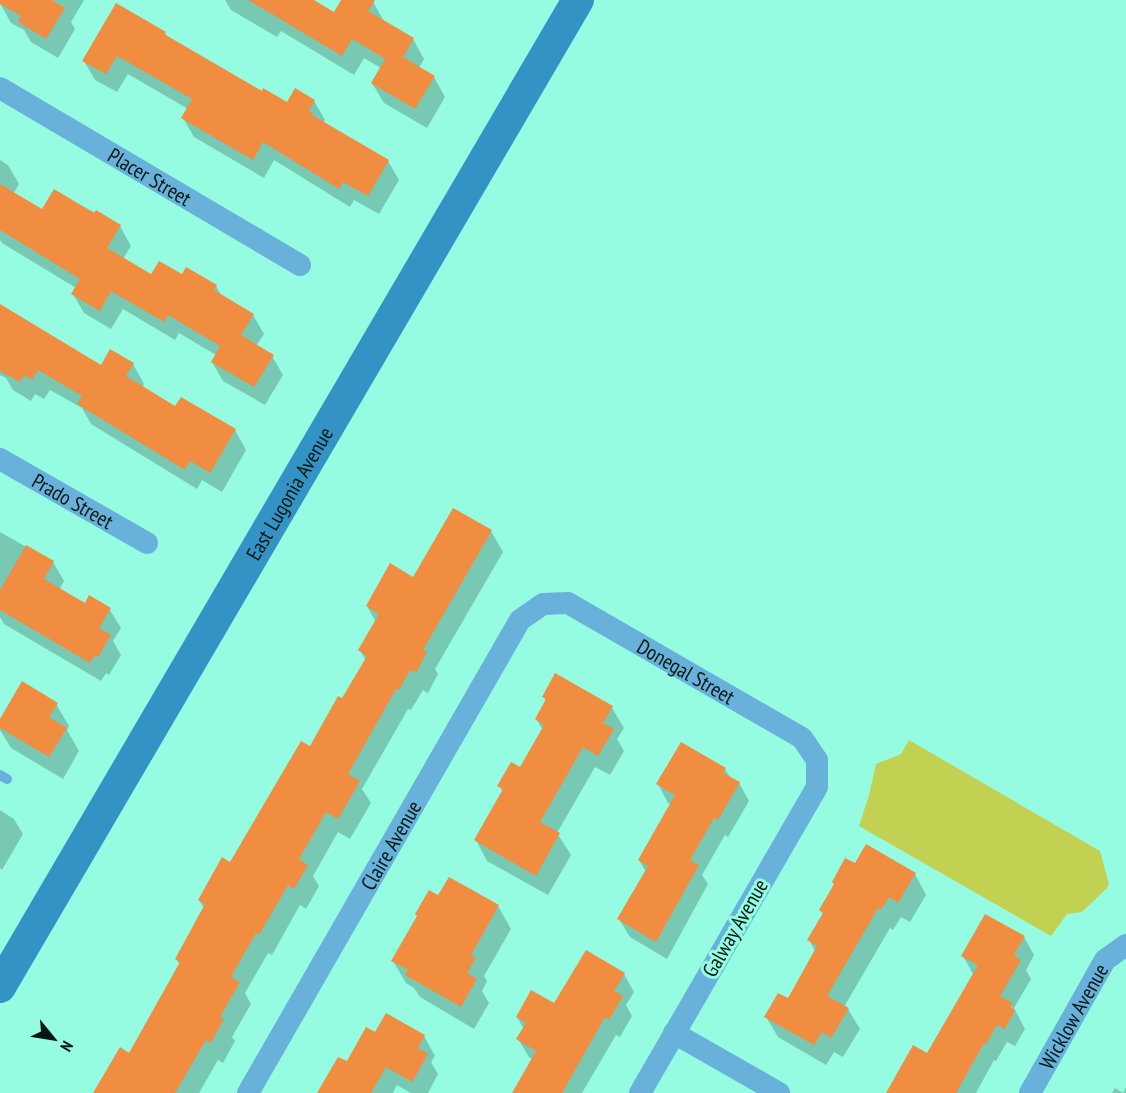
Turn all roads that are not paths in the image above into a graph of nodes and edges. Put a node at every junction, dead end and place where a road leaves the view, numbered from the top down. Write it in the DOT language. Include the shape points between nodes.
graph roads {
  1 [pos="578,0"];
  2 [pos="0,88"];
  3 [pos="300,265"];
  4 [pos="0,459"];
  5 [pos="147,543"];
  6 [pos="543,604"];
  7 [pos="817,760"];
  8 [pos="1126,945"];
  9 [pos="0,987"];
  10 [pos="674,1033"];
  11 [pos="248,1093"];
  12 [pos="640,1093"];
  13 [pos="779,1093"];
  14 [pos="1030,1093"];
  1 -- 9 [label="main road, East Lugonia Avenue"];
  2 -- 3 [label="street, Placer Street"];
  4 -- 5 [label="street, Prado Street"];
  6 -- 7 [label="street, Donegal Street" via="568,603 802,738"];
  6 -- 11 [label="street, Claire Avenue" via="520,620"];
  7 -- 10 [label="street, Galway Avenue" via="817,787"];
  8 -- 14 [label="street, Wicklow Avenue" via="1105,960"];
  10 -- 12 [label="street, Galway Avenue"];
  10 -- 13 [label="street"];
}
